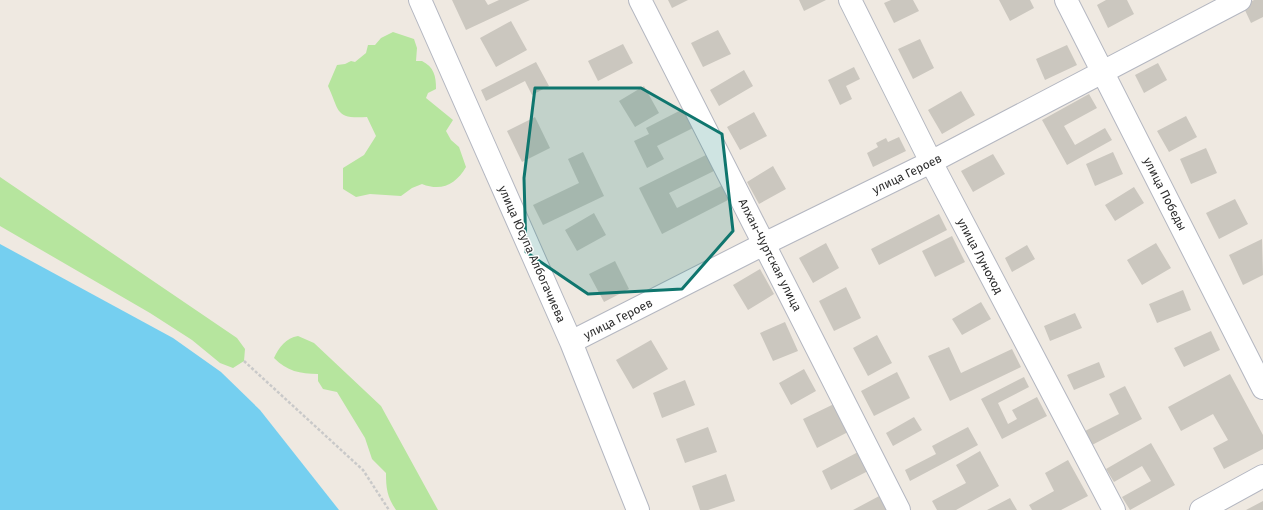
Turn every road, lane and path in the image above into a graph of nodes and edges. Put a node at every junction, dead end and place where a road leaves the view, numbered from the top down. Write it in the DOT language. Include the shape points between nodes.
graph roads {
  1 [pos="420,0"];
  2 [pos="640,0"];
  3 [pos="850,0"];
  4 [pos="1066,0"];
  5 [pos="1240,0"];
  6 [pos="1104,73"];
  7 [pos="931,162"];
  8 [pos="764,244"];
  9 [pos="571,342"];
  10 [pos="244,361"];
  11 [pos="1263,388"];
  12 [pos="1263,476"];
  13 [pos="389,510"];
  14 [pos="638,510"];
  15 [pos="899,510"];
  16 [pos="1114,510"];
  17 [pos="1201,510"];
  1 -- 9 [label="street, улица Юсупа Албогачиева"];
  2 -- 8 [label="street, Алхан-Чуртская улица"];
  3 -- 7 [label="street, улица Луноход"];
  4 -- 6 [label="street, улица Победы"];
  5 -- 6 [label="street, улица Героев"];
  6 -- 7 [label="street, улица Героев"];
  6 -- 11 [label="street, улица Победы"];
  7 -- 8 [label="street, улица Героев"];
  7 -- 16 [label="street, улица Луноход"];
  8 -- 9 [label="street, улица Героев"];
  8 -- 15 [label="street, Алхан-Чуртская улица"];
  9 -- 14 [label="street, улица Юсупа Албогачиева"];
  10 -- 13 [label="path" via="363,470"];
  12 -- 17 [label="street"];
}
